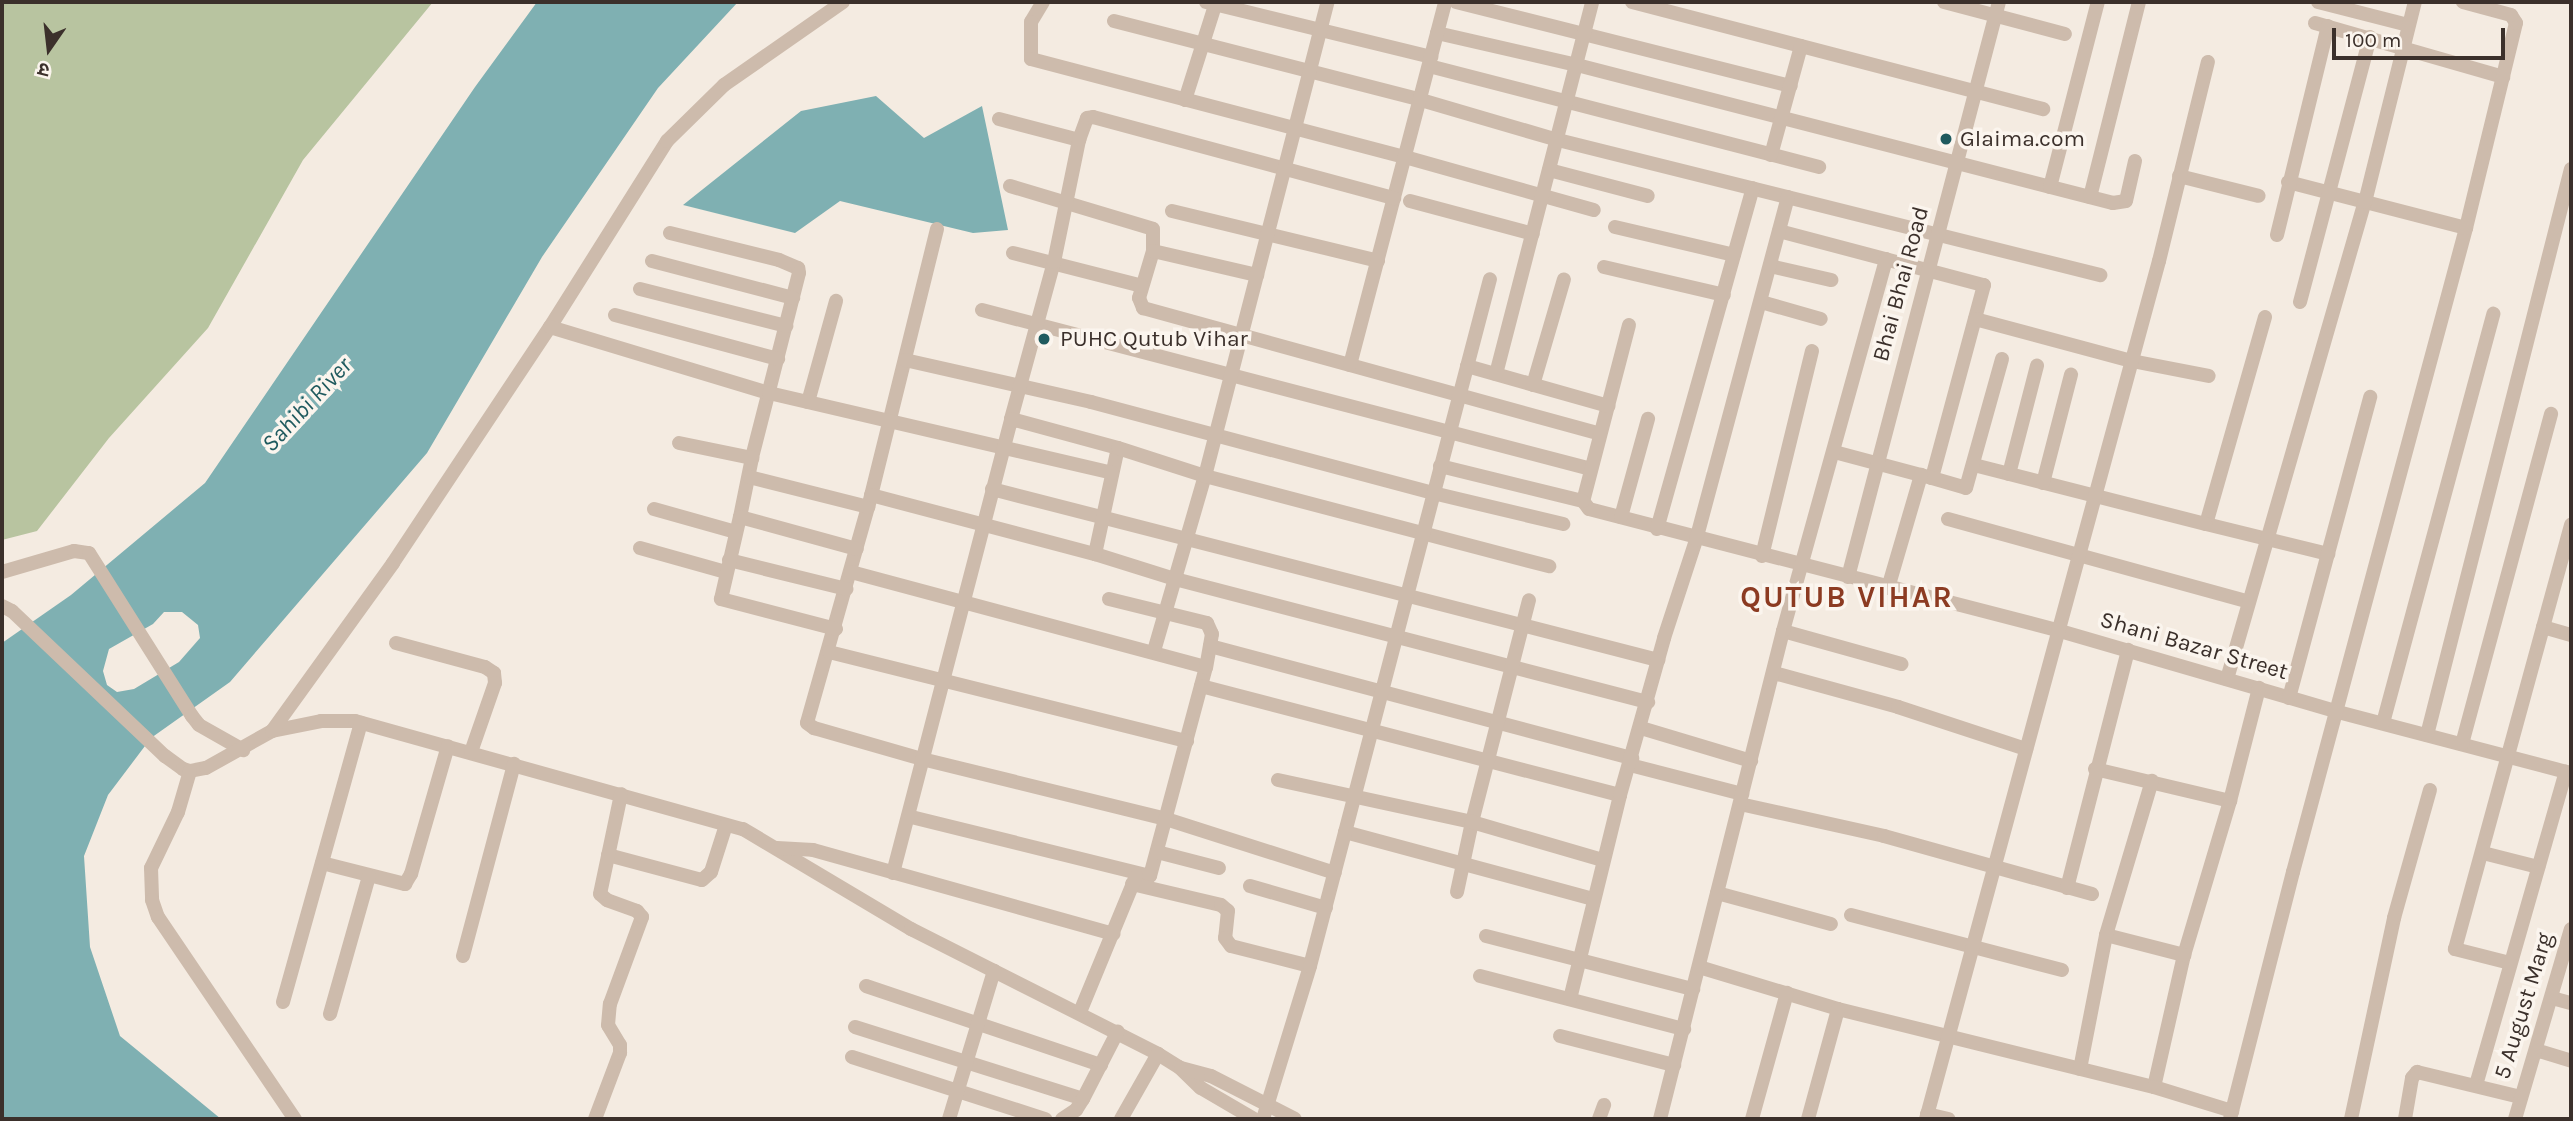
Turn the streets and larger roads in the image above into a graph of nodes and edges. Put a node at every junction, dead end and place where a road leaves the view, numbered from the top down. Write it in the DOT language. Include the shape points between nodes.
graph roads {
  1 [pos="843,2"];
  2 [pos="1043,2"];
  3 [pos="1212,2"];
  4 [pos="1328,2"];
  5 [pos="1445,2"];
  6 [pos="1456,2"];
  7 [pos="1592,2"];
  8 [pos="1632,2"];
  9 [pos="1944,2"];
  10 [pos="2098,2"];
  11 [pos="2139,2"];
  12 [pos="2318,2"];
  13 [pos="2415,2"];
  14 [pos="2463,2"];
  15 [pos="1997,8"];
  16 [pos="1114,21"];
  17 [pos="2409,25"];
  18 [pos="1320,30"];
  19 [pos="1437,33"];
  20 [pos="1584,33"];
  21 [pos="2066,34"];
  22 [pos="2370,37"];
  23 [pos="1203,43"];
  24 [pos="1801,46"];
  25 [pos="2403,46"];
  26 [pos="2208,61"];
  27 [pos="1430,62"];
  28 [pos="1577,65"];
  29 [pos="1310,71"];
  30 [pos="2504,77"];
  31 [pos="1791,86"];
  32 [pos="1975,90"];
  33 [pos="1185,100"];
  34 [pos="1421,100"];
  35 [pos="1568,101"];
  36 [pos="2043,109"];
  37 [pos="1781,117"];
  38 [pos="999,119"];
  39 [pos="1294,130"];
  40 [pos="1079,140"];
  41 [pos="1558,140"];
  42 [pos="1770,155"];
  43 [pos="1405,157"];
  44 [pos="2135,161"];
  45 [pos="1956,163"];
  46 [pos="1819,167"];
  47 [pos="2571,169"];
  48 [pos="1284,170"];
  49 [pos="1549,170"];
  50 [pos="2179,176"];
  51 [pos="2288,182"];
  52 [pos="1010,187"];
  53 [pos="2050,187"];
  54 [pos="1753,188"];
  55 [pos="2327,191"];
  56 [pos="1543,195"];
  57 [pos="1648,196"];
  58 [pos="2259,196"];
  59 [pos="1788,197"];
  60 [pos="2090,197"];
  61 [pos="1394,198"];
  62 [pos="1410,201"];
  63 [pos="2365,202"];
  64 [pos="1067,203"];
  65 [pos="1594,210"];
  66 [pos="1172,211"];
  67 [pos="1615,227"];
  68 [pos="2466,228"];
  69 [pos="937,229"];
  70 [pos="1780,231"];
  71 [pos="670,233"];
  72 [pos="1267,234"];
  73 [pos="1533,234"];
  74 [pos="1937,235"];
  75 [pos="2277,235"];
  76 [pos="1153,251"];
  77 [pos="1013,253"];
  78 [pos="1734,256"];
  79 [pos="1886,259"];
  80 [pos="652,261"];
  81 [pos="1378,261"];
  82 [pos="1054,262"];
  83 [pos="1770,265"];
  84 [pos="1604,267"];
  85 [pos="1928,270"];
  86 [pos="1256,275"];
  87 [pos="2100,275"];
  88 [pos="1490,279"];
  89 [pos="1564,279"];
  90 [pos="1831,280"];
  91 [pos="1142,286"];
  92 [pos="640,289"];
  93 [pos="1724,295"];
  94 [pos="793,298"];
  95 [pos="836,301"];
  96 [pos="1761,302"];
  97 [pos="2300,302"];
  98 [pos="982,310"];
  99 [pos="2493,314"];
  100 [pos="615,315"];
  101 [pos="2265,317"];
  102 [pos="1821,319"];
  103 [pos="1975,319"];
  104 [pos="1035,325"];
  105 [pos="1629,325"];
  106 [pos="786,326"];
  107 [pos="550,327"];
  108 [pos="1241,334"];
  109 [pos="1812,351"];
  110 [pos="778,359"];
  111 [pos="2002,359"];
  112 [pos="905,360"];
  113 [pos="2132,361"];
  114 [pos="1350,365"];
  115 [pos="1467,366"];
  116 [pos="2037,366"];
  117 [pos="1496,374"];
  118 [pos="1231,375"];
  119 [pos="2071,375"];
  120 [pos="2209,376"];
  121 [pos="1019,384"];
  122 [pos="1533,385"];
  123 [pos="769,393"];
  124 [pos="1459,395"];
  125 [pos="2370,397"];
  126 [pos="808,402"];
  127 [pos="1608,406"];
  128 [pos="2551,414"];
  129 [pos="1011,419"];
  130 [pos="1648,419"];
  131 [pos="889,422"];
  132 [pos="1449,433"];
  133 [pos="1600,434"];
  134 [pos="1214,436"];
  135 [pos="679,443"];
  136 [pos="1118,448"];
  137 [pos="1003,449"];
  138 [pos="1835,452"];
  139 [pos="751,458"];
  140 [pos="1878,465"];
  141 [pos="1973,465"];
  142 [pos="1440,466"];
  143 [pos="1591,469"];
  144 [pos="1112,473"];
  145 [pos="2009,474"];
  146 [pos="1205,476"];
  147 [pos="749,477"];
  148 [pos="1926,477"];
  149 [pos="2043,483"];
  150 [pos="992,489"];
  151 [pos="1433,493"];
  152 [pos="2096,495"];
  153 [pos="870,501"];
  154 [pos="1583,501"];
  155 [pos="654,509"];
  156 [pos="1104,515"];
  157 [pos="740,517"];
  158 [pos="1620,517"];
  159 [pos="1948,519"];
  160 [pos="1563,524"];
  161 [pos="2206,524"];
  162 [pos="984,525"];
  163 [pos="2571,525"];
  164 [pos="1657,528"];
  165 [pos="736,532"];
  166 [pos="1423,535"];
  167 [pos="1186,537"];
  168 [pos="1696,540"];
  169 [pos="2267,540"];
  170 [pos="640,548"];
  171 [pos="857,549"];
  172 [pos="1095,554"];
  173 [pos="2328,554"];
  174 [pos="2080,555"];
  175 [pos="1762,556"];
  176 [pos="1803,565"];
  177 [pos="728,566"];
  178 [pos="1549,566"];
  179 [pos="2,572"];
  180 [pos="851,572"];
  181 [pos="2565,573"];
  182 [pos="1848,578"];
  183 [pos="1175,579"];
  184 [pos="1888,588"];
  185 [pos="846,589"];
  186 [pos="1406,594"];
  187 [pos="1109,599"];
  188 [pos="1529,600"];
  189 [pos="2249,602"];
  190 [pos="962,603"];
  191 [pos="7,609"];
  192 [pos="1164,612"];
  193 [pos="1522,626"];
  194 [pos="2543,627"];
  195 [pos="836,629"];
  196 [pos="1783,631"];
  197 [pos="2060,631"];
  198 [pos="2571,635"];
  199 [pos="1395,636"];
  200 [pos="396,643"];
  201 [pos="1210,646"];
  202 [pos="2128,650"];
  203 [pos="1154,651"];
  204 [pos="829,652"];
  205 [pos="1658,660"];
  206 [pos="1901,664"];
  207 [pos="1510,666"];
  208 [pos="1206,667"];
  209 [pos="1774,673"];
  210 [pos="943,678"];
  211 [pos="2228,679"];
  212 [pos="1201,686"];
  213 [pos="2259,688"];
  214 [pos="1381,692"];
  215 [pos="2290,698"];
  216 [pos="1648,702"];
  217 [pos="2338,712"];
  218 [pos="1499,722"];
  219 [pos="361,723"];
  220 [pos="2382,723"];
  221 [pos="1641,728"];
  222 [pos="1371,731"];
  223 [pos="272,732"];
  224 [pos="2427,735"];
  225 [pos="1187,741"];
  226 [pos="2462,744"];
  227 [pos="448,746"];
  228 [pos="2026,749"];
  229 [pos="243,750"];
  230 [pos="471,752"];
  231 [pos="2509,756"];
  232 [pos="922,759"];
  233 [pos="1487,760"];
  234 [pos="1751,761"];
  235 [pos="1631,762"];
  236 [pos="514,764"];
  237 [pos="2095,769"];
  238 [pos="190,771"];
  239 [pos="2569,772"];
  240 [pos="1278,780"];
  241 [pos="2152,780"];
  242 [pos="2430,790"];
  243 [pos="621,794"];
  244 [pos="1620,795"];
  245 [pos="1354,798"];
  246 [pos="1741,799"];
  247 [pos="2230,802"];
  248 [pos="908,816"];
  249 [pos="1166,819"];
  250 [pos="1472,822"];
  251 [pos="726,825"];
  252 [pos="1345,832"];
  253 [pos="777,848"];
  254 [pos="1157,852"];
  255 [pos="2483,853"];
  256 [pos="608,855"];
  257 [pos="1603,860"];
  258 [pos="1464,862"];
  259 [pos="322,863"];
  260 [pos="1993,865"];
  261 [pos="2538,867"];
  262 [pos="1219,868"];
  263 [pos="893,873"];
  264 [pos="1335,873"];
  265 [pos="369,876"];
  266 [pos="1135,879"];
  267 [pos="1250,886"];
  268 [pos="2067,888"];
  269 [pos="1457,892"];
  270 [pos="1717,893"];
  271 [pos="2092,894"];
  272 [pos="1593,899"];
  273 [pos="1326,908"];
  274 [pos="1851,915"];
  275 [pos="1831,924"];
  276 [pos="2571,929"];
  277 [pos="1113,934"];
  278 [pos="2106,935"];
  279 [pos="1486,936"];
  280 [pos="1972,947"];
  281 [pos="2184,955"];
  282 [pos="463,956"];
  283 [pos="1580,958"];
  284 [pos="2510,963"];
  285 [pos="1310,966"];
  286 [pos="1699,967"];
  287 [pos="2062,970"];
  288 [pos="994,971"];
  289 [pos="1480,976"];
  290 [pos="866,986"];
  291 [pos="1693,989"];
  292 [pos="1787,993"];
  293 [pos="2552,998"];
  294 [pos="1570,999"];
  295 [pos="283,1002"];
  296 [pos="2571,1003"];
  297 [pos="1838,1009"];
  298 [pos="1080,1012"];
  299 [pos="330,1014"];
  300 [pos="976,1024"];
  301 [pos="855,1027"];
  302 [pos="1684,1029"];
  303 [pos="1118,1031"];
  304 [pos="1560,1036"];
  305 [pos="1950,1037"];
  306 [pos="2536,1050"];
  307 [pos="1158,1054"];
  308 [pos="852,1057"];
  309 [pos="966,1061"];
  310 [pos="2571,1061"];
  311 [pos="1101,1065"];
  312 [pos="1674,1065"];
  313 [pos="1179,1067"];
  314 [pos="2080,1069"];
  315 [pos="2476,1085"];
  316 [pos="2154,1087"];
  317 [pos="958,1092"];
  318 [pos="2521,1097"];
  319 [pos="1083,1099"];
  320 [pos="1266,1113"];
  321 [pos="2231,1115"];
  322 [pos="1926,1116"];
  323 [pos="295,1119"];
  324 [pos="595,1119"];
  325 [pos="949,1119"];
  326 [pos="1045,1119"];
  327 [pos="1062,1119"];
  328 [pos="1121,1119"];
  329 [pos="1254,1119"];
  330 [pos="1296,1119"];
  331 [pos="1660,1119"];
  332 [pos="1752,1119"];
  333 [pos="1808,1119"];
  334 [pos="1948,1119"];
  335 [pos="2351,1119"];
  336 [pos="2405,1119"];
  337 [pos="2515,1119"];
  1 -- 107 [label="street" via="724,85 667,141"];
  2 -- 33 [label="street" via="1031,22 1031,59"];
  3 -- 18 [label="street"];
  3 -- 23 [label="street"];
  4 -- 18 [label="street"];
  5 -- 19 [label="street"];
  6 -- 20 [label="street"];
  7 -- 20 [label="street"];
  8 -- 24 [label="street"];
  9 -- 15 [label="street"];
  10 -- 53 [label="street"];
  11 -- 60 [label="street"];
  12 -- 17 [label="street"];
  13 -- 17 [label="street"];
  14 -- 30 [label="street" via="2515,19"];
  15 -- 21 [label="street"];
  15 -- 32 [label="street, Bhai Bhai Road"];
  16 -- 23 [label="street"];
  17 -- 25 [label="street"];
  18 -- 27 [label="street"];
  18 -- 29 [label="street"];
  19 -- 27 [label="street"];
  19 -- 28 [label="street"];
  20 -- 28 [label="street"];
  20 -- 31 [label="street"];
  22 -- 25 [label="street"];
  22 -- 51 [label="street" via="2321,24"];
  22 -- 55 [label="street"];
  23 -- 29 [label="street"];
  23 -- 33 [label="street"];
  24 -- 31 [label="street"];
  24 -- 32 [label="street"];
  25 -- 30 [label="street"];
  25 -- 63 [label="street"];
  26 -- 50 [label="street"];
  27 -- 34 [label="street"];
  27 -- 35 [label="street"];
  28 -- 35 [label="street"];
  28 -- 37 [label="street"];
  29 -- 34 [label="street"];
  29 -- 39 [label="street"];
  30 -- 68 [label="street"];
  31 -- 37 [label="street"];
  32 -- 36 [label="street"];
  32 -- 45 [label="street, Bhai Bhai Road"];
  33 -- 39 [label="street"];
  34 -- 41 [label="street"];
  34 -- 43 [label="street"];
  35 -- 41 [label="street"];
  35 -- 42 [label="street"];
  37 -- 42 [label="street"];
  37 -- 45 [label="street"];
  38 -- 40 [label="street"];
  39 -- 43 [label="street"];
  39 -- 48 [label="street"];
  40 -- 48 [label="street" via="1084,122 1093,117"];
  40 -- 64 [label="street"];
  41 -- 49 [label="street"];
  41 -- 54 [label="street"];
  42 -- 46 [label="street"];
  43 -- 56 [label="street"];
  43 -- 61 [label="street"];
  44 -- 60 [label="street" via="2126,201 2113,204"];
  45 -- 53 [label="street"];
  45 -- 74 [label="street, Bhai Bhai Road"];
  47 -- 224 [label="street"];
  48 -- 61 [label="street"];
  48 -- 72 [label="street"];
  49 -- 56 [label="street"];
  49 -- 57 [label="street"];
  50 -- 58 [label="street"];
  50 -- 113 [label="street"];
  51 -- 55 [label="street"];
  51 -- 75 [label="street"];
  52 -- 64 [label="street"];
  53 -- 60 [label="street"];
  54 -- 59 [label="street"];
  54 -- 78 [label="street"];
  55 -- 63 [label="street"];
  55 -- 97 [label="street"];
  56 -- 65 [label="street"];
  56 -- 73 [label="street"];
  59 -- 70 [label="street"];
  59 -- 74 [label="street"];
  61 -- 81 [label="street"];
  62 -- 73 [label="street"];
  63 -- 68 [label="street"];
  63 -- 169 [label="street"];
  64 -- 76 [label="street" via="1148,226 1155,234"];
  64 -- 82 [label="street"];
  66 -- 72 [label="street"];
  67 -- 78 [label="street"];
  68 -- 217 [label="street"];
  69 -- 112 [label="street"];
  70 -- 79 [label="street"];
  70 -- 83 [label="street"];
  71 -- 94 [label="street" via="742,248 792,265 799,273"];
  72 -- 81 [label="street"];
  72 -- 86 [label="street"];
  73 -- 117 [label="street"];
  74 -- 85 [label="street, Bhai Bhai Road"];
  74 -- 87 [label="street"];
  76 -- 86 [label="street"];
  76 -- 91 [label="street"];
  77 -- 82 [label="street"];
  78 -- 93 [label="street"];
  79 -- 85 [label="street"];
  79 -- 138 [label="street"];
  80 -- 94 [label="street"];
  81 -- 114 [label="street"];
  82 -- 91 [label="street"];
  82 -- 104 [label="street"];
  83 -- 90 [label="street"];
  83 -- 96 [label="street"];
  84 -- 93 [label="street"];
  85 -- 103 [label="street" via="1984,285"];
  85 -- 140 [label="street, Bhai Bhai Road"];
  86 -- 108 [label="street"];
  88 -- 115 [label="street"];
  89 -- 122 [label="street"];
  91 -- 108 [label="street" via="1139,305 1143,308"];
  92 -- 106 [label="street"];
  93 -- 164 [label="street"];
  94 -- 106 [label="street"];
  95 -- 126 [label="street"];
  96 -- 102 [label="street"];
  96 -- 168 [label="street"];
  98 -- 104 [label="street"];
  99 -- 220 [label="street"];
  100 -- 110 [label="street"];
  101 -- 161 [label="street"];
  103 -- 113 [label="street"];
  103 -- 148 [label="street"];
  104 -- 118 [label="street"];
  104 -- 121 [label="street"];
  105 -- 127 [label="street"];
  106 -- 110 [label="street"];
  107 -- 123 [label="street"];
  107 -- 223 [label="street" via="401,552"];
  108 -- 114 [label="street"];
  108 -- 118 [label="street"];
  109 -- 175 [label="street"];
  110 -- 123 [label="street"];
  111 -- 141 [label="street"];
  112 -- 121 [label="street"];
  112 -- 131 [label="street"];
  113 -- 120 [label="street"];
  113 -- 152 [label="street"];
  114 -- 124 [label="street"];
  115 -- 117 [label="street"];
  115 -- 124 [label="street"];
  116 -- 145 [label="street"];
  117 -- 122 [label="street"];
  118 -- 132 [label="street"];
  118 -- 134 [label="street"];
  119 -- 149 [label="street"];
  121 -- 129 [label="street"];
  121 -- 134 [label="street"];
  122 -- 127 [label="street"];
  123 -- 126 [label="street"];
  123 -- 139 [label="street"];
  124 -- 132 [label="street"];
  124 -- 133 [label="street"];
  125 -- 173 [label="street"];
  126 -- 131 [label="street"];
  127 -- 133 [label="street"];
  128 -- 226 [label="street"];
  129 -- 136 [label="street"];
  129 -- 137 [label="street"];
  130 -- 158 [label="street"];
  131 -- 137 [label="street"];
  131 -- 153 [label="street"];
  132 -- 142 [label="street"];
  132 -- 143 [label="street"];
  133 -- 143 [label="street"];
  134 -- 146 [label="street"];
  134 -- 151 [label="street"];
  135 -- 139 [label="street"];
  136 -- 144 [label="street"];
  136 -- 146 [label="street"];
  137 -- 144 [label="street"];
  137 -- 150 [label="street"];
  138 -- 140 [label="street"];
  138 -- 176 [label="street"];
  139 -- 147 [label="street"];
  140 -- 148 [label="street"];
  140 -- 182 [label="street, Bhai Bhai Road"];
  141 -- 145 [label="street"];
  141 -- 148 [label="street" via="1963,489"];
  142 -- 151 [label="street"];
  142 -- 154 [label="street, Shani Bazar Street"];
  143 -- 154 [label="street"];
  144 -- 156 [label="street"];
  145 -- 149 [label="street"];
  146 -- 166 [label="street"];
  146 -- 167 [label="street"];
  147 -- 153 [label="street"];
  147 -- 157 [label="street"];
  148 -- 184 [label="street"];
  149 -- 152 [label="street"];
  150 -- 156 [label="street"];
  150 -- 162 [label="street"];
  151 -- 160 [label="street"];
  151 -- 166 [label="street"];
  152 -- 161 [label="street"];
  152 -- 174 [label="street"];
  153 -- 162 [label="street"];
  153 -- 171 [label="street"];
  154 -- 158 [label="street, Shani Bazar Street" via="1589,509"];
  155 -- 165 [label="street"];
  156 -- 167 [label="street"];
  156 -- 172 [label="street"];
  157 -- 165 [label="street"];
  157 -- 171 [label="street"];
  158 -- 164 [label="street, Shani Bazar Street"];
  159 -- 174 [label="street"];
  161 -- 169 [label="street"];
  162 -- 172 [label="street"];
  162 -- 190 [label="street"];
  163 -- 181 [label="street"];
  164 -- 168 [label="street, Shani Bazar Street"];
  165 -- 177 [label="street"];
  166 -- 178 [label="street"];
  166 -- 186 [label="street"];
  167 -- 183 [label="street"];
  167 -- 186 [label="street"];
  168 -- 175 [label="street, Shani Bazar Street"];
  168 -- 205 [label="street"];
  169 -- 173 [label="street"];
  169 -- 189 [label="street"];
  170 -- 177 [label="street"];
  171 -- 180 [label="street"];
  172 -- 183 [label="street"];
  173 -- 215 [label="street"];
  174 -- 189 [label="street"];
  174 -- 197 [label="street"];
  175 -- 176 [label="street, Shani Bazar Street"];
  176 -- 182 [label="street, Shani Bazar Street"];
  176 -- 196 [label="street"];
  177 -- 185 [label="street"];
  177 -- 195 [label="street" via="721,594 724,601"];
  179 -- 229 [label="street" via="89,552 192,716 199,725"];
  180 -- 185 [label="street"];
  180 -- 190 [label="street"];
  181 -- 194 [label="street"];
  182 -- 184 [label="street, Shani Bazar Street"];
  183 -- 192 [label="street"];
  183 -- 199 [label="street"];
  184 -- 197 [label="street, Shani Bazar Street"];
  185 -- 195 [label="street"];
  186 -- 193 [label="street"];
  186 -- 199 [label="street"];
  187 -- 192 [label="street"];
  188 -- 193 [label="street"];
  189 -- 211 [label="street"];
  190 -- 203 [label="street"];
  190 -- 210 [label="street"];
  191 -- 238 [label="street" via="165,756"];
  192 -- 201 [label="street" via="1207,624"];
  192 -- 203 [label="street"];
  193 -- 205 [label="street"];
  193 -- 207 [label="street"];
  194 -- 198 [label="street"];
  194 -- 231 [label="street"];
  195 -- 204 [label="street"];
  196 -- 206 [label="street"];
  196 -- 209 [label="street"];
  197 -- 202 [label="street, Shani Bazar Street"];
  197 -- 228 [label="street"];
  199 -- 207 [label="street"];
  199 -- 214 [label="street"];
  200 -- 230 [label="street" via="494,673 495,683"];
  201 -- 208 [label="street"];
  201 -- 214 [label="street"];
  202 -- 211 [label="street, Shani Bazar Street"];
  202 -- 237 [label="street"];
  203 -- 208 [label="street"];
  204 -- 210 [label="street"];
  204 -- 232 [label="street" via="807,718 809,726"];
  205 -- 216 [label="street"];
  207 -- 216 [label="street"];
  207 -- 218 [label="street"];
  208 -- 212 [label="street"];
  209 -- 228 [label="street"];
  209 -- 234 [label="street"];
  210 -- 225 [label="street"];
  210 -- 232 [label="street"];
  211 -- 213 [label="street, Shani Bazar Street"];
  212 -- 222 [label="street"];
  212 -- 225 [label="street"];
  213 -- 215 [label="street, Shani Bazar Street"];
  213 -- 247 [label="street"];
  214 -- 218 [label="street"];
  214 -- 222 [label="street"];
  215 -- 217 [label="street, Shani Bazar Street"];
  216 -- 221 [label="street"];
  217 -- 220 [label="street, Shani Bazar Street"];
  217 -- 321 [label="street"];
  218 -- 233 [label="street"];
  218 -- 235 [label="street"];
  219 -- 223 [label="street" via="321,721"];
  219 -- 227 [label="street"];
  219 -- 259 [label="street"];
  220 -- 224 [label="street, Shani Bazar Street"];
  221 -- 234 [label="street"];
  221 -- 235 [label="street"];
  222 -- 233 [label="street"];
  222 -- 245 [label="street"];
  223 -- 229 [label="street"];
  224 -- 226 [label="street, Shani Bazar Street"];
  225 -- 249 [label="street"];
  226 -- 231 [label="street, Shani Bazar Street"];
  227 -- 230 [label="street"];
  227 -- 265 [label="street" via="408,880 399,883"];
  228 -- 260 [label="street"];
  229 -- 238 [label="street"];
  230 -- 236 [label="street"];
  231 -- 239 [label="street, Shani Bazar Street"];
  231 -- 255 [label="street"];
  232 -- 248 [label="street"];
  232 -- 249 [label="street"];
  233 -- 244 [label="street"];
  233 -- 250 [label="street"];
  234 -- 246 [label="street"];
  235 -- 244 [label="street"];
  235 -- 246 [label="street"];
  236 -- 243 [label="street"];
  236 -- 282 [label="street"];
  237 -- 241 [label="street"];
  237 -- 268 [label="street"];
  238 -- 323 [label="street" via="178,812 151,868 152,900 158,917"];
  239 -- 261 [label="street"];
  240 -- 245 [label="street"];
  241 -- 247 [label="street"];
  241 -- 278 [label="street"];
  242 -- 335 [label="street" via="2394,918"];
  243 -- 251 [label="street"];
  243 -- 256 [label="street"];
  244 -- 257 [label="street"];
  245 -- 250 [label="street"];
  245 -- 252 [label="street"];
  246 -- 260 [label="street"];
  246 -- 270 [label="street"];
  247 -- 281 [label="street"];
  248 -- 263 [label="street"];
  248 -- 266 [label="street"];
  249 -- 254 [label="street"];
  249 -- 264 [label="street"];
  250 -- 257 [label="street"];
  250 -- 258 [label="street"];
  251 -- 253 [label="street"];
  251 -- 256 [label="street" via="714,866 702,880"];
  252 -- 258 [label="street"];
  252 -- 264 [label="street"];
  253 -- 263 [label="street" via="813,850"];
  253 -- 288 [label="street" via="883,914"];
  254 -- 262 [label="street"];
  254 -- 266 [label="street" via="1150,876"];
  255 -- 261 [label="street"];
  255 -- 284 [label="street" via="2455,949"];
  256 -- 324 [label="street" via="600,894 642,917 610,1004 608,1025 620,1054"];
  257 -- 272 [label="street"];
  258 -- 269 [label="street"];
  258 -- 272 [label="street"];
  259 -- 265 [label="street"];
  259 -- 295 [label="street"];
  260 -- 268 [label="street"];
  260 -- 280 [label="street"];
  261 -- 284 [label="street"];
  263 -- 277 [label="street"];
  264 -- 273 [label="street"];
  265 -- 299 [label="street"];
  266 -- 277 [label="street"];
  266 -- 285 [label="street" via="1221,905 1228,911 1225,938 1231,946"];
  267 -- 273 [label="street"];
  268 -- 271 [label="street"];
  270 -- 275 [label="street"];
  270 -- 286 [label="street"];
  272 -- 283 [label="street"];
  273 -- 285 [label="street"];
  274 -- 280 [label="street"];
  276 -- 293 [label="street, 5 August Marg"];
  277 -- 298 [label="street"];
  278 -- 281 [label="street"];
  278 -- 314 [label="street"];
  279 -- 283 [label="street"];
  280 -- 287 [label="street"];
  280 -- 305 [label="street"];
  281 -- 316 [label="street"];
  283 -- 291 [label="street"];
  283 -- 294 [label="street"];
  284 -- 315 [label="street"];
  285 -- 320 [label="street"];
  286 -- 291 [label="street"];
  286 -- 292 [label="street"];
  288 -- 298 [label="street"];
  288 -- 300 [label="street"];
  289 -- 294 [label="street"];
  290 -- 300 [label="street"];
  291 -- 302 [label="street"];
  292 -- 297 [label="street"];
  292 -- 332 [label="street"];
  293 -- 296 [label="street"];
  293 -- 306 [label="street, 5 August Marg"];
  294 -- 302 [label="street"];
  297 -- 305 [label="street"];
  297 -- 333 [label="street"];
  298 -- 303 [label="street"];
  300 -- 309 [label="street"];
  300 -- 311 [label="street"];
  301 -- 309 [label="street"];
  302 -- 312 [label="street"];
  303 -- 307 [label="street"];
  303 -- 311 [label="street"];
  304 -- 312 [label="street"];
  305 -- 314 [label="street"];
  305 -- 322 [label="street"];
  306 -- 310 [label="street"];
  306 -- 318 [label="street, 5 August Marg"];
  307 -- 313 [label="street"];
  307 -- 328 [label="street"];
  308 -- 317 [label="street"];
  309 -- 317 [label="street"];
  309 -- 319 [label="street"];
  311 -- 319 [label="street"];
  312 -- 331 [label="street"];
  313 -- 320 [label="street" via="1211,1076"];
  313 -- 329 [label="street" via="1201,1088"];
  314 -- 316 [label="street"];
  315 -- 318 [label="street"];
  315 -- 336 [label="street" via="2417,1072"];
  316 -- 321 [label="street"];
  317 -- 325 [label="street"];
  317 -- 326 [label="street"];
  318 -- 337 [label="street, 5 August Marg"];
  319 -- 327 [label="street"];
  320 -- 330 [label="street"];
  322 -- 334 [label="street"];
}
